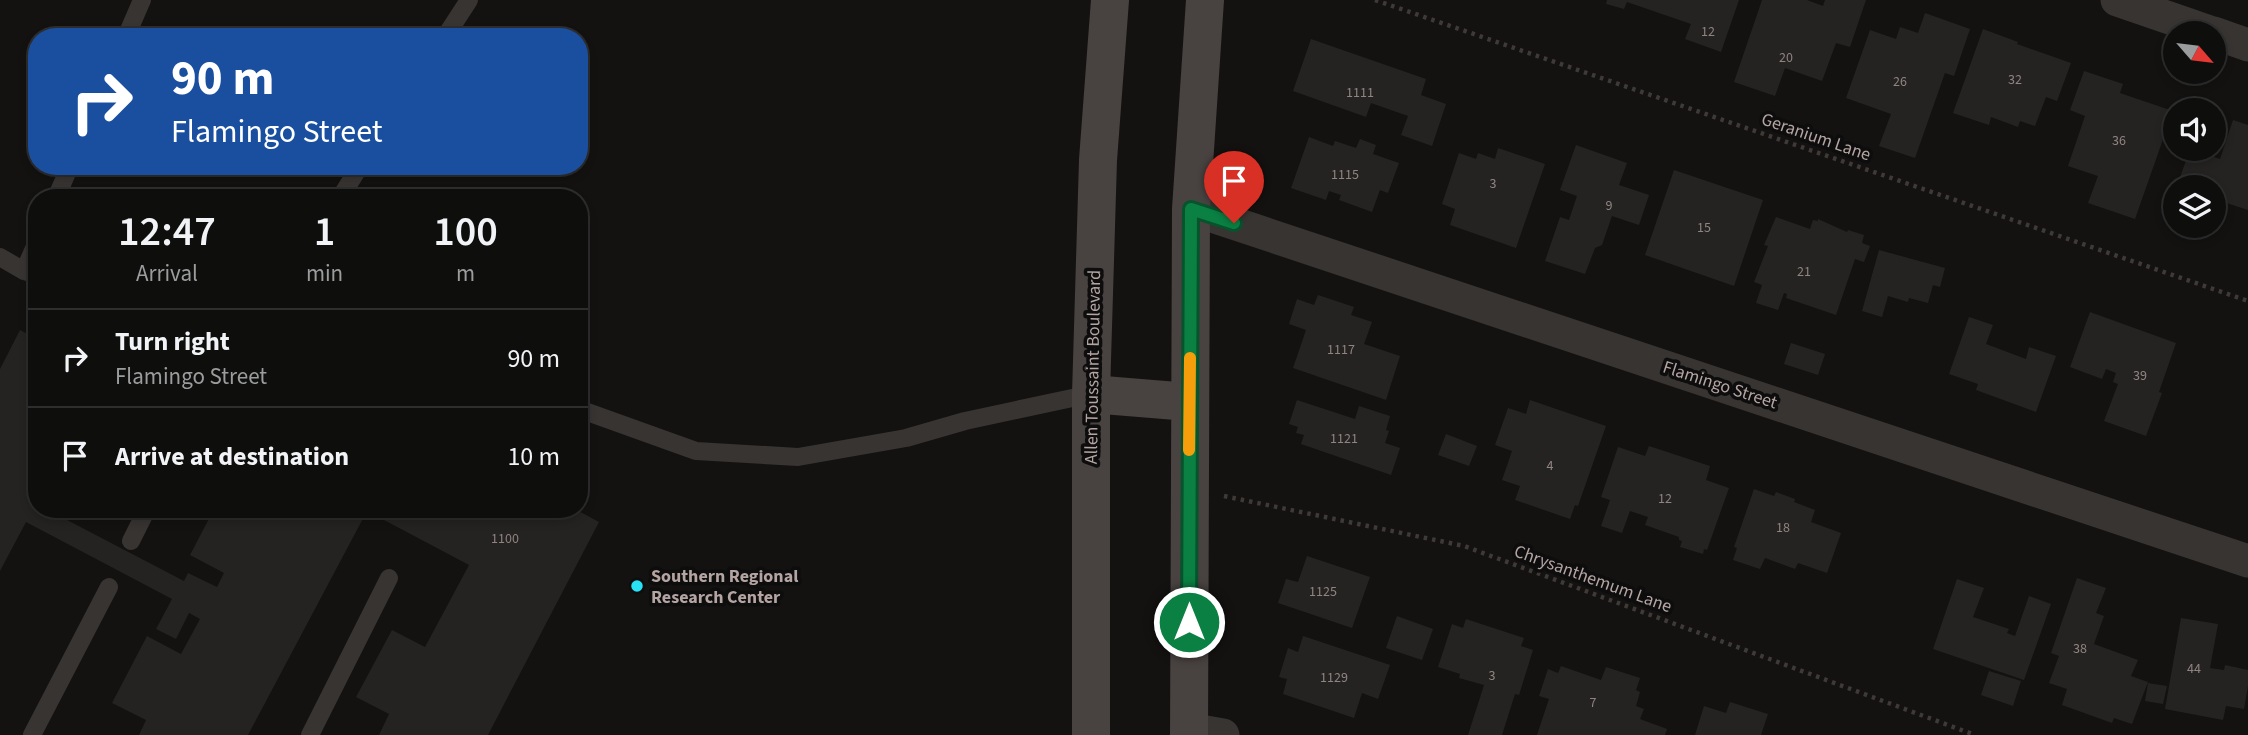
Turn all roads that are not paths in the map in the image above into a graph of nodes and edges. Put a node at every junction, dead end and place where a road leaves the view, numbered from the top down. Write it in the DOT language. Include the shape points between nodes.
graph roads {
  1 [pos="142,0"];
  2 [pos="469,0"];
  3 [pos="1110,0"];
  4 [pos="1205,0"];
  5 [pos="2117,0"];
  6 [pos="2178,21"];
  7 [pos="130,28"];
  8 [pos="451,28"];
  9 [pos="2226,37"];
  10 [pos="2248,45"];
  11 [pos="1191,209"];
  12 [pos="0,257"];
  13 [pos="28,272"];
  14 [pos="1091,394"];
  15 [pos="1189,402"];
  16 [pos="588,412"];
  17 [pos="142,518"];
  18 [pos="131,541"];
  19 [pos="2248,561"];
  20 [pos="389,578"];
  21 [pos="109,587"];
  22 [pos="1200,733"];
  23 [pos="32,735"];
  24 [pos="310,735"];
  25 [pos="1091,735"];
  1 -- 7 [label="lane"];
  2 -- 8 [label="lane"];
  3 -- 14 [label="main road, Allen Toussaint Boulevard" via="1098,160"];
  4 -- 11 [label="main road"];
  5 -- 6 [label="street"];
  9 -- 10 [label="street"];
  11 -- 15 [label="main road"];
  11 -- 19 [label="street, Flamingo Street"];
  12 -- 13 [label="lane"];
  14 -- 15 [label="main road"];
  14 -- 16 [label="lane" via="906,438 798,457 696,451"];
  14 -- 25 [label="main road, Allen Toussaint Boulevard"];
  15 -- 22 [label="main road"];
  17 -- 18 [label="lane"];
  20 -- 24 [label="lane"];
  21 -- 23 [label="lane"];
}
